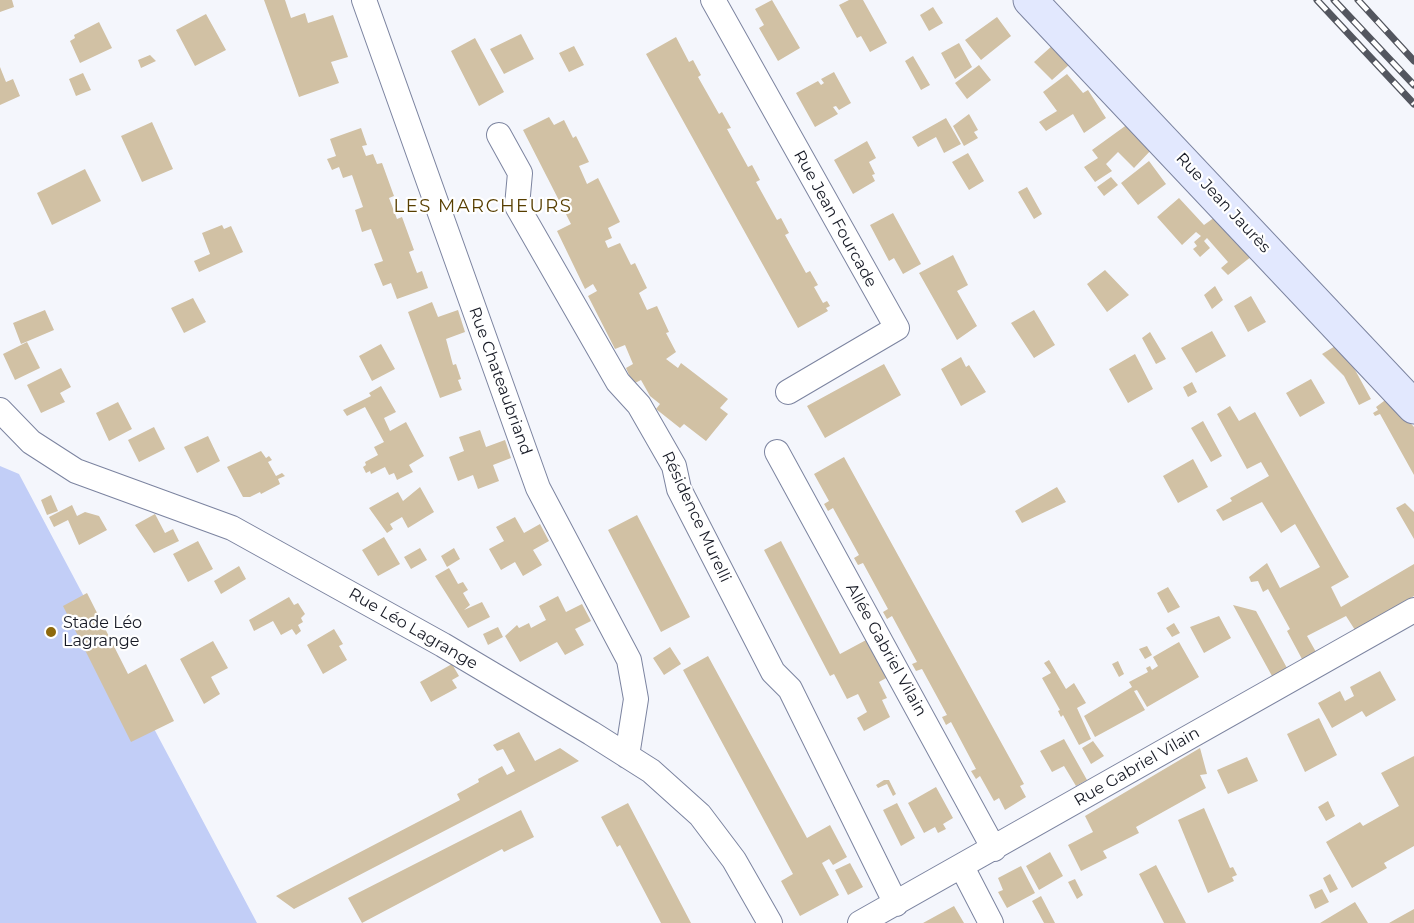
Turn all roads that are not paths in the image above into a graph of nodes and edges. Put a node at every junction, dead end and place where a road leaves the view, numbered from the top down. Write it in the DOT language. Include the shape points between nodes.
graph roads {
  1 [pos="364,0"];
  2 [pos="713,0"];
  3 [pos="1030,0"];
  4 [pos="499,135"];
  5 [pos="789,392"];
  6 [pos="1414,407"];
  7 [pos="0,410"];
  8 [pos="777,452"];
  9 [pos="1414,610"];
  10 [pos="627,756"];
  11 [pos="994,849"];
  12 [pos="962,867"];
  13 [pos="897,904"];
  14 [pos="770,923"];
  15 [pos="860,923"];
  16 [pos="991,923"];
  1 -- 10 [label="street, Rue Chateaubriand" via="538,488 628,660 636,699"];
  2 -- 5 [label="street, Rue Jean Fourcade" via="897,328"];
  3 -- 6 [label="main road, Rue Jean Jaurès"];
  4 -- 13 [label="street, Résidence Murelli" via="520,173 517,206 618,382 639,405 674,466 679,489 773,672 790,690"];
  7 -- 10 [label="street, Rue Léo Lagrange" via="31,442 76,471 232,528 443,645"];
  8 -- 11 [label="street, Allée Gabriel Vilain"];
  9 -- 11 [label="street, Rue Gabriel Vilain"];
  10 -- 14 [label="street, Rue Léo Lagrange" via="663,781 700,815 734,860"];
  11 -- 12 [label="street, Rue Gabriel Vilain"];
  12 -- 13 [label="street, Rue Gabriel Vilain"];
  12 -- 16 [label="street"];
  13 -- 15 [label="street, Rue Gabriel Vilain"];
}
